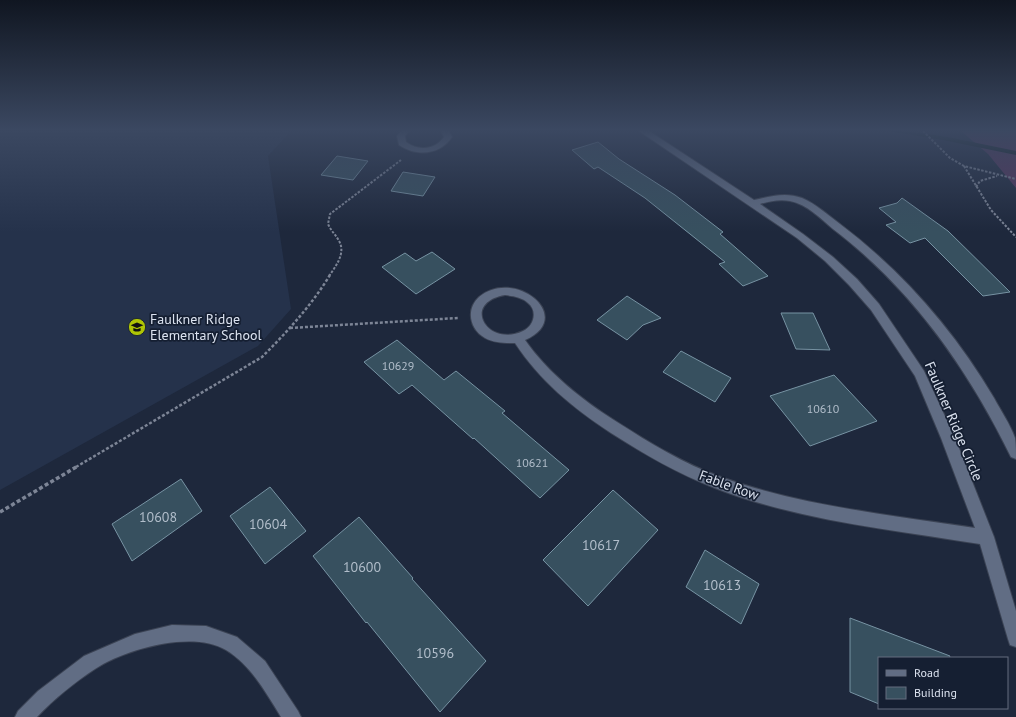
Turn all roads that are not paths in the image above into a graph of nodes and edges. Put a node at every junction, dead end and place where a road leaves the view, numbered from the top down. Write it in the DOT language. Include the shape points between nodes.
graph roads {
  1 [pos="695,164"];
  2 [pos="753,203"];
  3 [pos="518,338"];
  4 [pos="1012,436"];
  5 [pos="1016,453"];
  6 [pos="986,537"];
  7 [pos="1016,639"];
  8 [pos="24,717"];
  9 [pos="292,717"];
  1 -- 2 [label="street, Faulkner Ridge Circle"];
  2 -- 4 [label="street, Faulkner Ridge Circle" via="777,196 799,200 861,246 889,271 917,299 943,332 976,378"];
  2 -- 6 [label="street, Faulkner Ridge Circle" via="829,259 875,307 897,338 920,374"];
  3 -- 3 [label="street" via="533,331 540,321 540,312 532,299 523,294 505,291 488,296 477,306 475,318 480,329 499,338"];
  3 -- 6 [label="street, Fable Row" via="529,356 547,376 591,412 636,442 699,475 757,496 813,509"];
  4 -- 5 [label="street, Faulkner Ridge Circle"];
  6 -- 7 [label="street, Faulkner Ridge Circle"];
  8 -- 9 [label="street" via="44,697 90,662 135,642 172,633 206,634 231,644 259,667"];
}
